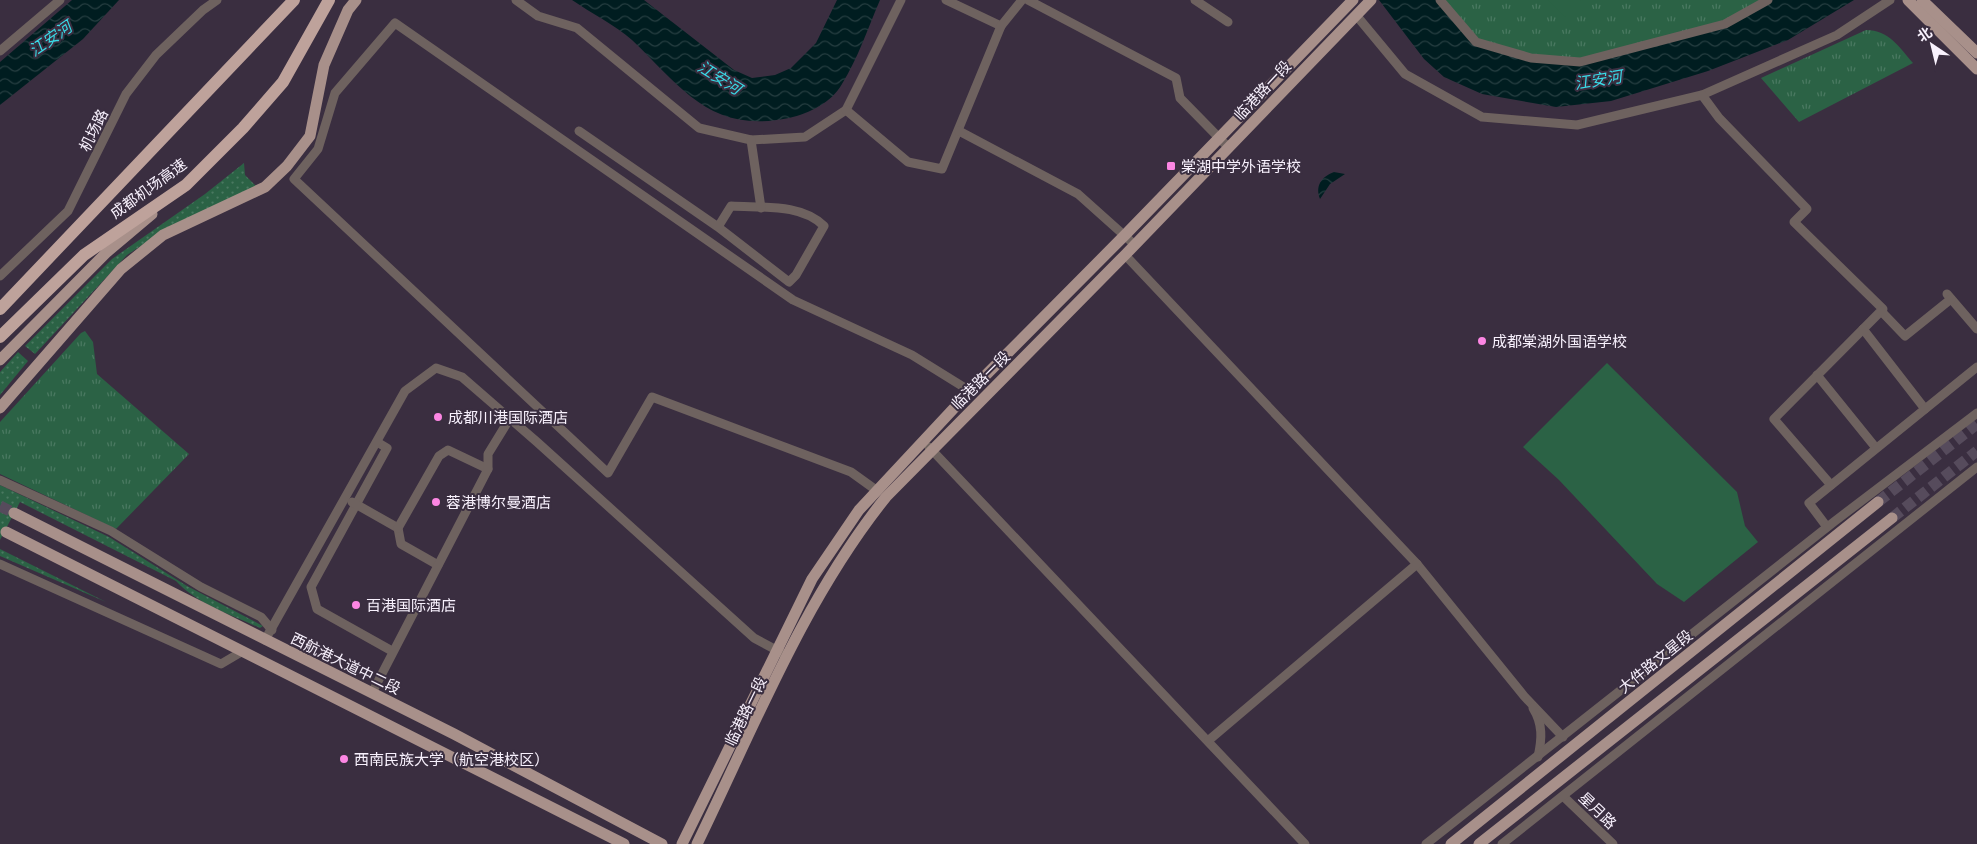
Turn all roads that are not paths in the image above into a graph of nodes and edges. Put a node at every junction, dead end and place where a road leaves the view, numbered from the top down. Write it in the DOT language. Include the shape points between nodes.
graph roads {
  1 [pos="60,0"];
  2 [pos="217,0"];
  3 [pos="294,0"];
  4 [pos="329,0"];
  5 [pos="356,0"];
  6 [pos="516,0"];
  7 [pos="901,0"];
  8 [pos="946,0"];
  9 [pos="1022,0"];
  10 [pos="1028,0"];
  11 [pos="1195,0"];
  12 [pos="1440,0"];
  13 [pos="1768,0"];
  14 [pos="1890,0"];
  15 [pos="1908,0"];
  16 [pos="1922,0"];
  17 [pos="1349,1"];
  18 [pos="1370,1"];
  19 [pos="1356,15"];
  20 [pos="1228,22"];
  21 [pos="1001,26"];
  22 [pos="0,51"];
  23 [pos="1977,52"];
  24 [pos="1977,69"];
  25 [pos="1702,94"];
  26 [pos="846,110"];
  27 [pos="579,131"];
  28 [pos="959,131"];
  29 [pos="1219,138"];
  30 [pos="751,140"];
  31 [pos="1229,148"];
  32 [pos="186,185"];
  33 [pos="761,208"];
  34 [pos="718,227"];
  35 [pos="1125,235"];
  36 [pos="1135,245"];
  37 [pos="1125,256"];
  38 [pos="0,276"];
  39 [pos="0,309"];
  40 [pos="1881,311"];
  41 [pos="1977,328"];
  42 [pos="1863,329"];
  43 [pos="0,338"];
  44 [pos="0,360"];
  45 [pos="1977,367"];
  46 [pos="1817,375"];
  47 [pos="970,391"];
  48 [pos="0,408"];
  49 [pos="1925,409"];
  50 [pos="1977,413"];
  51 [pos="510,418"];
  52 [pos="923,441"];
  53 [pos="377,442"];
  54 [pos="1876,448"];
  55 [pos="933,450"];
  56 [pos="1977,467"];
  57 [pos="488,469"];
  58 [pos="0,480"];
  59 [pos="1831,485"];
  60 [pos="876,490"];
  61 [pos="345,498"];
  62 [pos="1878,502"];
  63 [pos="356,504"];
  64 [pos="14,513"];
  65 [pos="1892,518"];
  66 [pos="1828,527"];
  67 [pos="398,528"];
  68 [pos="6,532"];
  69 [pos="0,564"];
  70 [pos="1417,564"];
  71 [pos="438,565"];
  72 [pos="269,635"];
  73 [pos="776,650"];
  74 [pos="243,651"];
  75 [pos="392,651"];
  76 [pos="788,655"];
  77 [pos="372,693"];
  78 [pos="1524,696"];
  79 [pos="1563,737"];
  80 [pos="1209,740"];
  81 [pos="1538,757"];
  82 [pos="1563,796"];
  83 [pos="624,844"];
  84 [pos="662,844"];
  85 [pos="682,844"];
  86 [pos="697,844"];
  87 [pos="1305,844"];
  88 [pos="1426,844"];
  89 [pos="1451,844"];
  90 [pos="1479,844"];
  91 [pos="1502,844"];
  92 [pos="1613,844"];
  1 -- 22 [label="street"];
  2 -- 38 [label="street, 机场路" via="156,55 126,94 68,211"];
  3 -- 39 [label="highway, 成都机场高速"];
  4 -- 32 [label="highway, 成都机场高速" via="272,97"];
  5 -- 48 [label="main road" via="348,10 324,65 310,136 287,166 265,187 163,235 137,254"];
  6 -- 30 [label="street" via="538,16 576,28 699,128"];
  7 -- 26 [label="street"];
  8 -- 21 [label="street"];
  9 -- 21 [label="street"];
  10 -- 29 [label="street" via="1176,78 1180,98"];
  11 -- 20 [label="street"];
  12 -- 13 [label="street" via="1476,42 1531,58 1580,62 1725,24"];
  14 -- 25 [label="street" via="1838,36"];
  15 -- 24 [label="main road"];
  16 -- 23 [label="main road"];
  17 -- 29 [label="main road, 临港路一段"];
  18 -- 19 [label="main road, 临港路一段"];
  19 -- 25 [label="street" via="1404,74 1482,117 1577,126"];
  19 -- 31 [label="main road, 临港路一段"];
  21 -- 28 [label="street"];
  25 -- 40 [label="street" via="1719,118 1807,209 1794,222"];
  26 -- 28 [label="street" via="908,162 942,169"];
  26 -- 30 [label="street" via="805,137"];
  27 -- 34 [label="street"];
  28 -- 35 [label="street" via="1078,194"];
  29 -- 31 [label="street"];
  29 -- 35 [label="main road, 临港路一段"];
  30 -- 33 [label="street"];
  31 -- 36 [label="main road, 临港路一段"];
  32 -- 43 [label="highway, 成都机场高速" via="90,250"];
  32 -- 44 [label="main road" via="107,252"];
  33 -- 34 [label="street" via="731,206"];
  33 -- 34 [label="street" via="789,209 816,217 824,226 789,282"];
  35 -- 36 [label="street"];
  35 -- 47 [label="main road, 临港路一段"];
  36 -- 37 [label="main road, 临港路一段"];
  37 -- 55 [label="main road, 临港路一段"];
  37 -- 70 [label="street"];
  40 -- 41 [label="street" via="1905,336 1950,297"];
  40 -- 42 [label="street"];
  42 -- 46 [label="street"];
  42 -- 49 [label="street"];
  45 -- 49 [label="street"];
  46 -- 54 [label="street"];
  46 -- 59 [label="street" via="1774,418"];
  47 -- 52 [label="main road, 临港路一段"];
  47 -- 60 [label="street" via="912,355 793,300 395,22 335,93 318,149 294,179 608,473 652,397 850,472"];
  49 -- 54 [label="street"];
  50 -- 66 [label="street"];
  51 -- 53 [label="street" via="462,377 436,368 405,391"];
  51 -- 57 [label="street" via="488,454"];
  51 -- 73 [label="street" via="754,638"];
  52 -- 55 [label="street"];
  52 -- 60 [label="main road, 临港路一段"];
  53 -- 61 [label="street"];
  53 -- 63 [label="street" via="387,448"];
  54 -- 59 [label="street"];
  55 -- 76 [label="main road, 临港路一段" via="886,497 857,533 828,578"];
  55 -- 80 [label="street"];
  56 -- 82 [label="street"];
  57 -- 67 [label="street" via="448,450 439,456"];
  57 -- 71 [label="street"];
  58 -- 72 [label="street" via="112,531 201,587 261,617"];
  59 -- 66 [label="street" via="1809,503"];
  60 -- 73 [label="main road, 临港路一段" via="838,538 812,579"];
  61 -- 63 [label="street"];
  61 -- 72 [label="street"];
  62 -- 89 [label="main road, 大件路文星段"];
  63 -- 67 [label="street"];
  63 -- 75 [label="street" via="311,586 317,609"];
  64 -- 72 [label="main road, 西航港大道中二段"];
  65 -- 90 [label="main road"];
  66 -- 79 [label="street"];
  67 -- 71 [label="street" via="401,544"];
  68 -- 74 [label="main road"];
  69 -- 74 [label="street" via="221,664"];
  70 -- 78 [label="street"];
  70 -- 80 [label="street"];
  71 -- 75 [label="street"];
  72 -- 77 [label="main road, 西航港大道中二段"];
  73 -- 76 [label="street"];
  73 -- 85 [label="main road, 临港路一段"];
  74 -- 83 [label="main road"];
  75 -- 77 [label="street"];
  76 -- 86 [label="main road, 临港路一段"];
  77 -- 84 [label="main road, 西航港大道中二段"];
  78 -- 79 [label="street"];
  78 -- 81 [label="street" via="1538,716 1541,730"];
  79 -- 81 [label="street"];
  80 -- 87 [label="street"];
  81 -- 88 [label="street"];
  82 -- 91 [label="street"];
  82 -- 92 [label="street, 星月路"];
}
